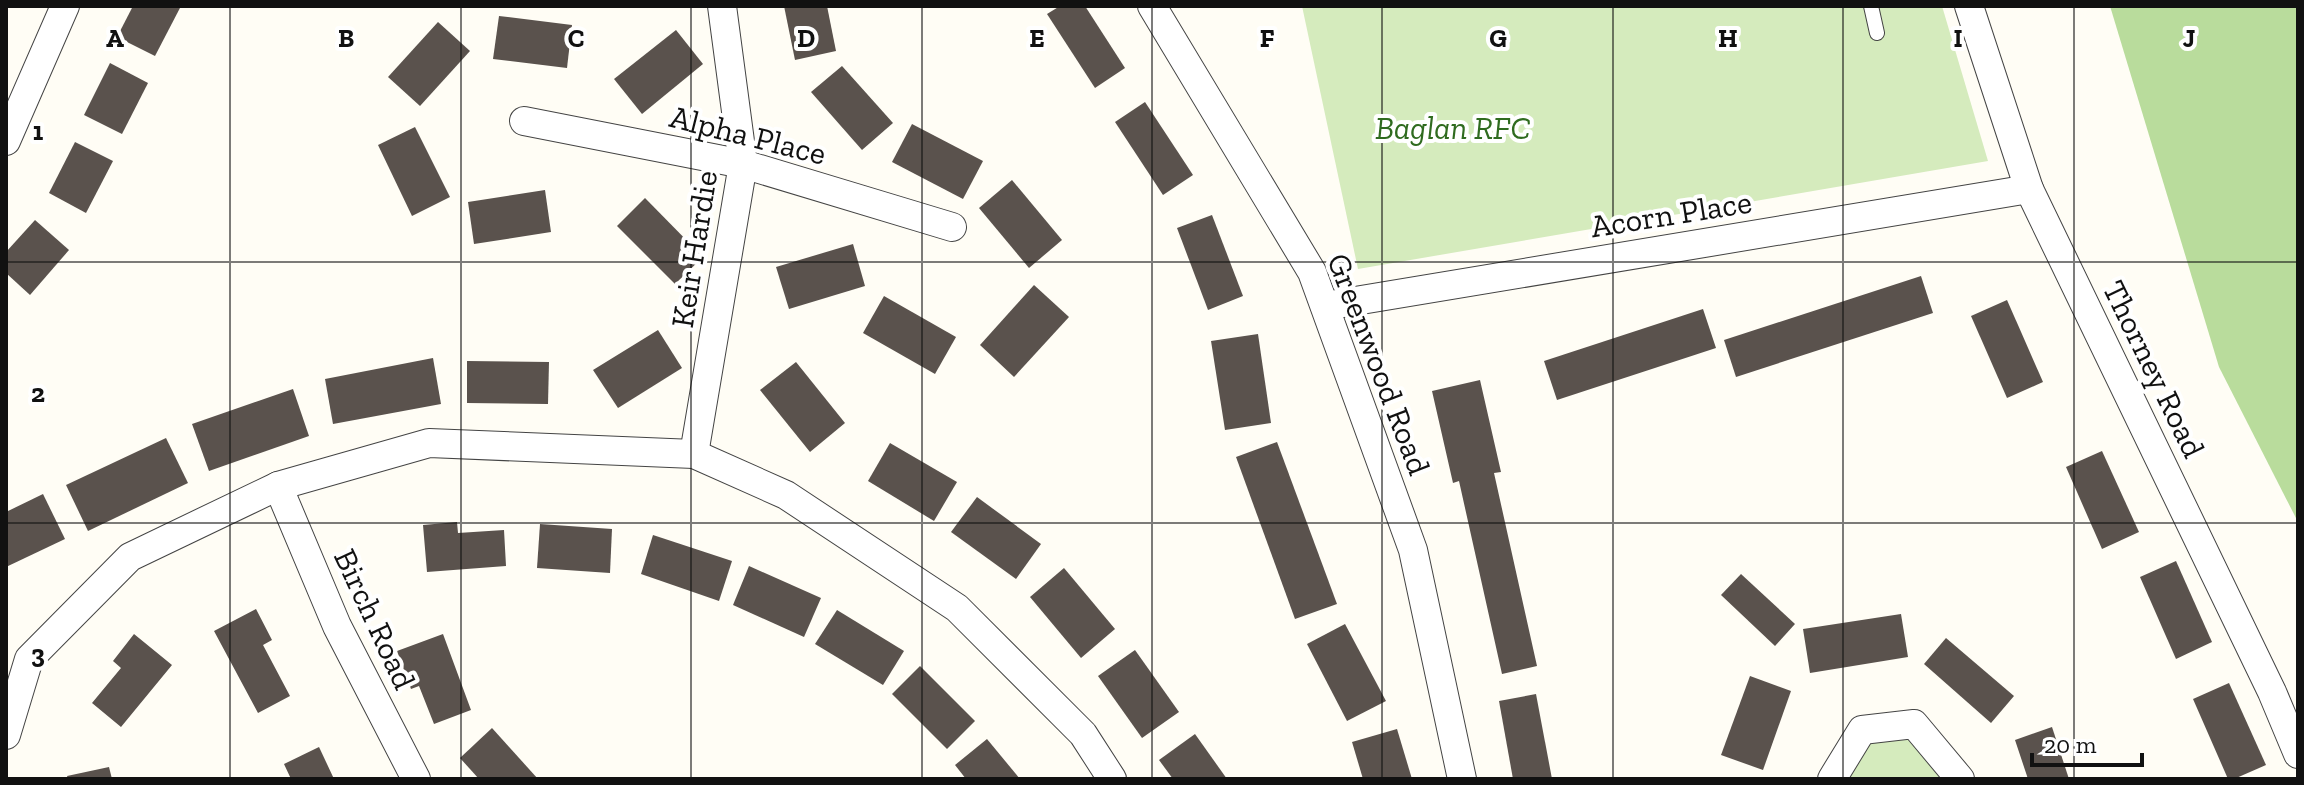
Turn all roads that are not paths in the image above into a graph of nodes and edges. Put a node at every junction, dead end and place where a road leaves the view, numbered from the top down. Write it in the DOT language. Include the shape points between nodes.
graph roads {
  1 [pos="65,6"];
  2 [pos="722,6"];
  3 [pos="1152,6"];
  4 [pos="1871,6"];
  5 [pos="1969,6"];
  6 [pos="1877,33"];
  7 [pos="524,121"];
  8 [pos="6,141"];
  9 [pos="743,164"];
  10 [pos="2029,189"];
  11 [pos="952,227"];
  12 [pos="1325,306"];
  13 [pos="694,454"];
  14 [pos="278,486"];
  15 [pos="6,735"];
  16 [pos="2298,754"];
  17 [pos="416,779"];
  18 [pos="1112,779"];
  19 [pos="1462,779"];
  20 [pos="1832,779"];
  21 [pos="1960,779"];
  1 -- 8 [label="street"];
  2 -- 9 [label="street, Keir Hardie"];
  3 -- 12 [label="street, Greenwood Road" via="1312,272"];
  4 -- 6 [label="lane"];
  5 -- 10 [label="street, Thorney Road"];
  7 -- 9 [label="street, Alpha Place"];
  9 -- 11 [label="street, Alpha Place"];
  9 -- 13 [label="street, Keir Hardie"];
  10 -- 12 [label="street, Acorn Place"];
  10 -- 16 [label="street, Thorney Road"];
  12 -- 19 [label="street, Greenwood Road" via="1413,550"];
  13 -- 14 [label="street" via="429,443"];
  13 -- 18 [label="street" via="786,495 957,608 1083,734"];
  14 -- 15 [label="street" via="130,557 29,659"];
  14 -- 17 [label="street, Birch Road" via="337,626"];
  20 -- 21 [label="street" via="1862,730 1914,724"];
}
